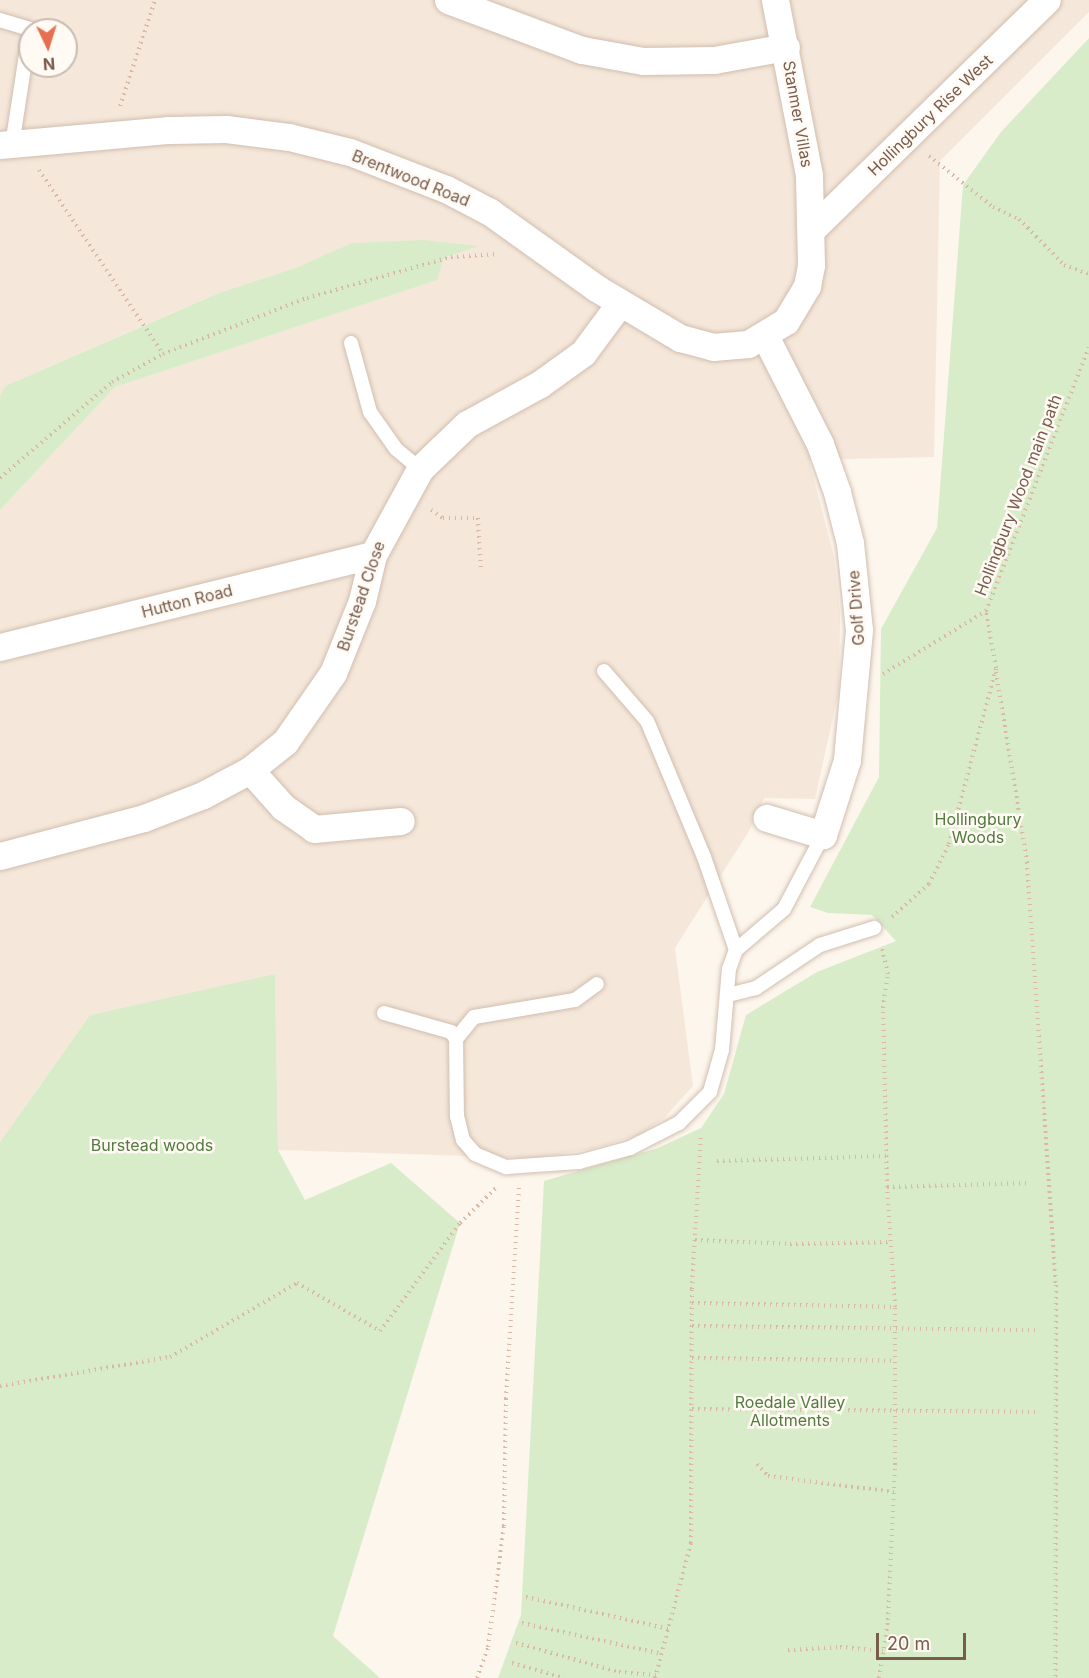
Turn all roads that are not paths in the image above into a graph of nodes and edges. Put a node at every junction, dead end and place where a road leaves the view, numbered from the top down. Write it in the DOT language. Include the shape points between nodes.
graph roads {
  1 [pos="448,0"];
  2 [pos="775,0"];
  3 [pos="1047,0"];
  4 [pos="0,20"];
  5 [pos="786,47"];
  6 [pos="11,145"];
  7 [pos="812,229"];
  8 [pos="620,303"];
  9 [pos="765,336"];
  10 [pos="351,343"];
  11 [pos="420,469"];
  12 [pos="373,555"];
  13 [pos="0,647"];
  14 [pos="604,671"];
  15 [pos="250,770"];
  16 [pos="767,819"];
  17 [pos="401,821"];
  18 [pos="823,835"];
  19 [pos="0,856"];
  20 [pos="874,928"];
  21 [pos="736,950"];
  22 [pos="597,984"];
  23 [pos="728,995"];
  24 [pos="384,1014"];
  25 [pos="456,1039"];
  1 -- 5 [label="street" via="582,50 643,61 714,60"];
  2 -- 5 [label="street, Stanmer Villas"];
  3 -- 7 [label="street, Hollingbury Rise West"];
  4 -- 6 [label="lane" via="30,29"];
  5 -- 7 [label="street, Stanmer Villas" via="809,175"];
  6 -- 8 [label="street, Brentwood Road" via="226,129 350,152 446,189 531,238"];
  7 -- 9 [label="street, Brentwood Road" via="807,286 786,321"];
  8 -- 9 [label="street, Brentwood Road" via="696,343 735,346"];
  8 -- 11 [label="street, Burstead Close" via="583,353 540,384 467,424"];
  9 -- 18 [label="street, Golf Drive" via="820,444 840,502 858,606 857,691 847,760"];
  10 -- 11 [label="lane" via="370,412 396,449"];
  11 -- 12 [label="street, Burstead Close"];
  12 -- 13 [label="street, Hutton Road"];
  12 -- 15 [label="street, Burstead Close" via="362,601 333,673 285,742"];
  14 -- 21 [label="lane" via="647,721 704,856"];
  15 -- 17 [label="street" via="283,807 314,829"];
  15 -- 19 [label="street, Burstead Close" via="203,795 144,818"];
  16 -- 18 [label="street"];
  18 -- 21 [label="lane" via="784,909"];
  20 -- 23 [label="lane" via="820,945 756,987"];
  21 -- 23 [label="lane" via="729,969"];
  22 -- 25 [label="lane" via="575,1000 474,1017"];
  23 -- 25 [label="lane" via="714,1082 696,1109 661,1135 579,1162 520,1169 492,1164 475,1154 463,1140 457,1116"];
  24 -- 25 [label="lane" via="451,1032"];
}
